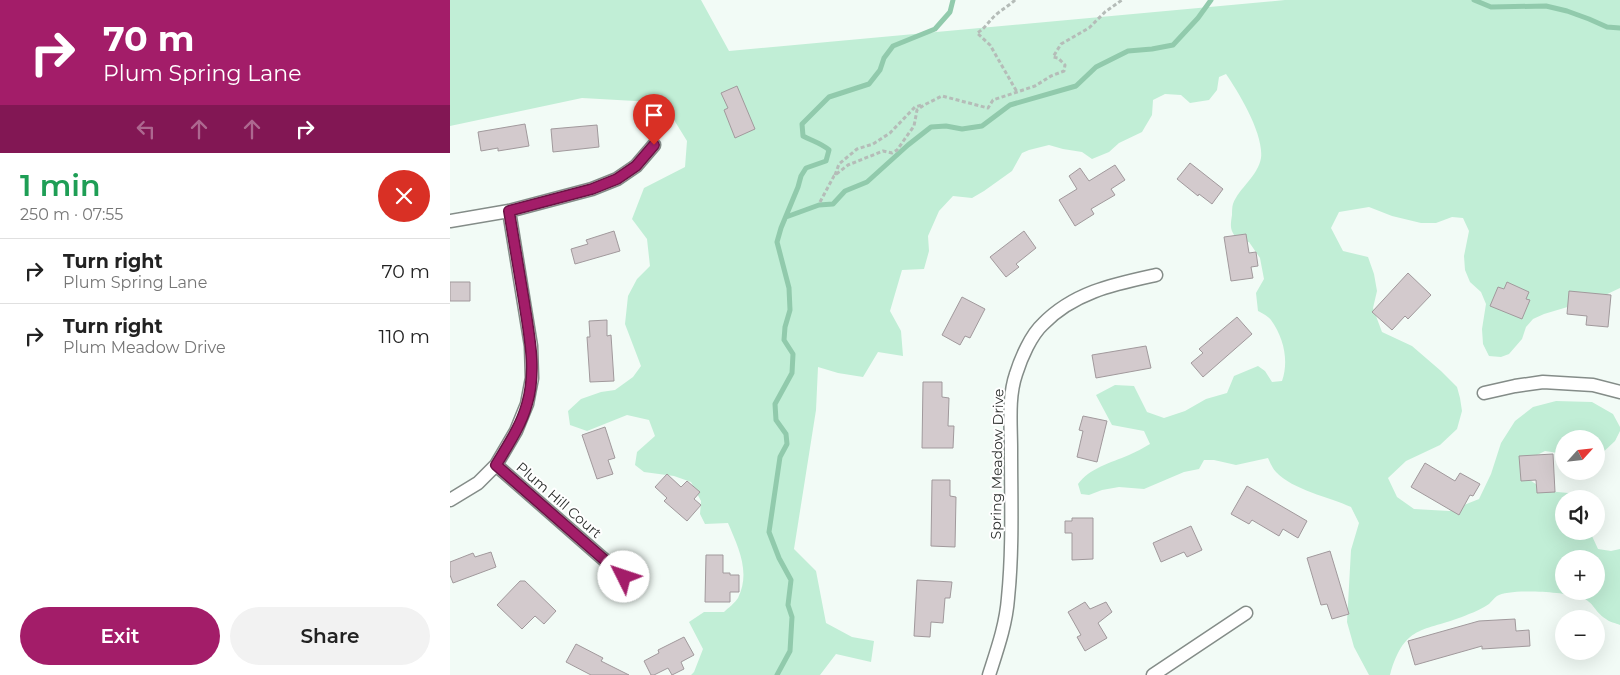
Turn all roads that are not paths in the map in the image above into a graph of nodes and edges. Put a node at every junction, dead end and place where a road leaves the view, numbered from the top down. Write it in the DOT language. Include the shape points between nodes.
graph roads {
  1 [pos="654,145"];
  2 [pos="509,211"];
  3 [pos="450,221"];
  4 [pos="1156,275"];
  5 [pos="1620,392"];
  6 [pos="1484,393"];
  7 [pos="496,465"];
  8 [pos="450,500"];
  9 [pos="624,577"];
  10 [pos="1246,614"];
  11 [pos="989,675"];
  12 [pos="1153,675"];
  1 -- 2 [label="street" via="636,166 617,179"];
  2 -- 3 [label="street"];
  2 -- 7 [label="street" via="531,346 532,378 527,404 516,431"];
  4 -- 11 [label="street, Spring Meadow Drive" via="1085,294 1042,324 1026,348 1015,375 1011,405 1008,599 1001,640"];
  5 -- 6 [label="street" via="1593,385 1543,382"];
  7 -- 8 [label="street" via="478,482"];
  7 -- 9 [label="street, Plum Hill Court"];
  10 -- 12 [label="street"];
}
